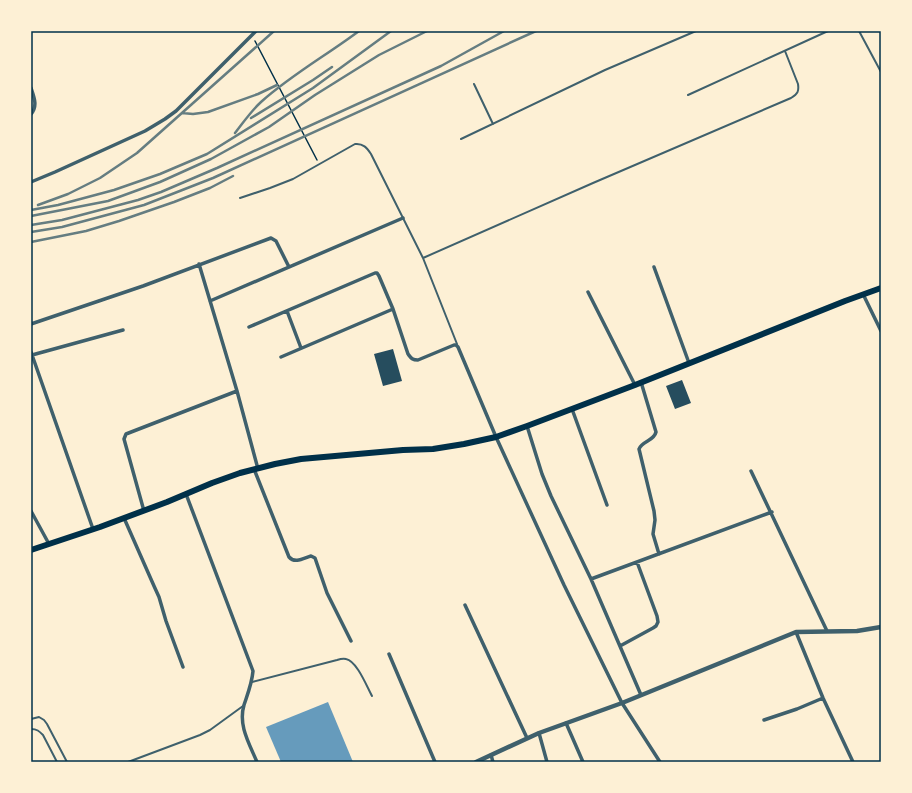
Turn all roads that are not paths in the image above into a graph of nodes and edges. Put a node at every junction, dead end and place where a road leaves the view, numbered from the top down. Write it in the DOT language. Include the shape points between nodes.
graph roads {
  1 [pos="256,31"];
  2 [pos="696,31"];
  3 [pos="828,31"];
  4 [pos="860,31"];
  5 [pos="785,51"];
  6 [pos="881,72"];
  7 [pos="474,84"];
  8 [pos="31,88"];
  9 [pos="688,96"];
  10 [pos="31,114"];
  11 [pos="493,124"];
  12 [pos="461,139"];
  13 [pos="31,182"];
  14 [pos="240,198"];
  15 [pos="403,218"];
  16 [pos="423,258"];
  17 [pos="199,264"];
  18 [pos="289,266"];
  19 [pos="654,267"];
  20 [pos="881,288"];
  21 [pos="588,292"];
  22 [pos="863,294"];
  23 [pos="210,301"];
  24 [pos="393,309"];
  25 [pos="286,310"];
  26 [pos="31,324"];
  27 [pos="249,327"];
  28 [pos="123,330"];
  29 [pos="881,331"];
  30 [pos="457,346"];
  31 [pos="301,348"];
  32 [pos="31,353"];
  33 [pos="281,357"];
  34 [pos="689,363"];
  35 [pos="36,368"];
  36 [pos="31,369"];
  37 [pos="638,384"];
  38 [pos="237,391"];
  39 [pos="572,409"];
  40 [pos="527,426"];
  41 [pos="496,437"];
  42 [pos="256,469"];
  43 [pos="752,471"];
  44 [pos="186,494"];
  45 [pos="608,505"];
  46 [pos="144,511"];
  47 [pos="31,512"];
  48 [pos="772,512"];
  49 [pos="124,518"];
  50 [pos="93,529"];
  51 [pos="50,544"];
  52 [pos="31,550"];
  53 [pos="659,554"];
  54 [pos="637,562"];
  55 [pos="591,579"];
  56 [pos="465,605"];
  57 [pos="881,627"];
  58 [pos="827,631"];
  59 [pos="796,632"];
  60 [pos="351,641"];
  61 [pos="620,646"];
  62 [pos="389,654"];
  63 [pos="183,667"];
  64 [pos="252,682"];
  65 [pos="641,695"];
  66 [pos="372,696"];
  67 [pos="823,698"];
  68 [pos="622,703"];
  69 [pos="244,705"];
  70 [pos="31,719"];
  71 [pos="764,720"];
  72 [pos="566,723"];
  73 [pos="31,729"];
  74 [pos="539,733"];
  75 [pos="527,738"];
  76 [pos="490,755"];
  77 [pos="57,762"];
  78 [pos="67,762"];
  79 [pos="128,762"];
  80 [pos="256,762"];
  81 [pos="435,762"];
  82 [pos="476,762"];
  83 [pos="493,762"];
  84 [pos="547,762"];
  85 [pos="583,762"];
  86 [pos="660,762"];
  87 [pos="853,762"];
  1 -- 13 [label="street" via="176,111 161,122"];
  2 -- 11 [label="lane" via="605,70"];
  3 -- 5 [label="lane"];
  4 -- 6 [label="lane"];
  5 -- 9 [label="lane"];
  5 -- 16 [label="lane" via="799,89 791,98"];
  7 -- 11 [label="lane"];
  8 -- 10 [label="street" via="35,106"];
  11 -- 12 [label="lane"];
  14 -- 15 [label="lane" via="283,183 359,143 371,154"];
  15 -- 16 [label="lane"];
  15 -- 18 [label="street"];
  16 -- 30 [label="lane"];
  17 -- 18 [label="street" via="271,238 276,241"];
  17 -- 23 [label="street"];
  17 -- 26 [label="street"];
  18 -- 23 [label="street"];
  19 -- 34 [label="street"];
  20 -- 22 [label="highway"];
  21 -- 37 [label="street"];
  22 -- 29 [label="street"];
  22 -- 34 [label="highway"];
  23 -- 38 [label="street"];
  24 -- 25 [label="street" via="379,276 375,273"];
  24 -- 30 [label="street" via="412,359 418,360 451,345"];
  24 -- 31 [label="street"];
  25 -- 27 [label="street"];
  25 -- 31 [label="street"];
  28 -- 32 [label="street"];
  30 -- 41 [label="street"];
  31 -- 33 [label="street"];
  32 -- 35 [label="street"];
  34 -- 37 [label="highway"];
  35 -- 36 [label="street"];
  35 -- 50 [label="street"];
  37 -- 39 [label="highway"];
  37 -- 53 [label="street" via="656,432 655,436 639,449 654,511 653,534"];
  38 -- 42 [label="street"];
  38 -- 46 [label="street" via="126,434 124,439"];
  39 -- 40 [label="highway"];
  39 -- 45 [label="street"];
  40 -- 41 [label="highway"];
  40 -- 55 [label="street" via="551,496"];
  41 -- 42 [label="highway" via="433,449 301,459"];
  41 -- 68 [label="street" via="564,586"];
  42 -- 44 [label="highway"];
  42 -- 60 [label="street" via="290,557 294,561 311,556 315,558 327,593"];
  43 -- 48 [label="street"];
  44 -- 46 [label="highway"];
  44 -- 64 [label="street" via="251,664"];
  46 -- 49 [label="highway"];
  47 -- 51 [label="street"];
  48 -- 53 [label="street"];
  48 -- 58 [label="street"];
  49 -- 50 [label="highway"];
  49 -- 63 [label="street" via="159,598"];
  50 -- 51 [label="highway"];
  51 -- 52 [label="highway"];
  53 -- 54 [label="street"];
  54 -- 55 [label="street"];
  54 -- 61 [label="street" via="658,622 653,628"];
  55 -- 61 [label="street"];
  56 -- 75 [label="street"];
  57 -- 58 [label="street" via="857,631"];
  58 -- 59 [label="street"];
  59 -- 65 [label="street"];
  59 -- 67 [label="street"];
  61 -- 65 [label="street"];
  62 -- 81 [label="street"];
  64 -- 66 [label="lane" via="346,659 357,668"];
  64 -- 69 [label="street"];
  65 -- 68 [label="street"];
  67 -- 71 [label="street"];
  67 -- 87 [label="street"];
  68 -- 72 [label="street"];
  68 -- 86 [label="street"];
  69 -- 79 [label="lane" via="200,735"];
  69 -- 80 [label="street" via="243,728"];
  70 -- 78 [label="lane" via="39,717 44,720"];
  72 -- 74 [label="street"];
  72 -- 85 [label="street"];
  73 -- 77 [label="lane" via="43,735"];
  74 -- 75 [label="street"];
  74 -- 84 [label="street"];
  75 -- 76 [label="street"];
  76 -- 82 [label="street"];
  76 -- 83 [label="street"];
}
